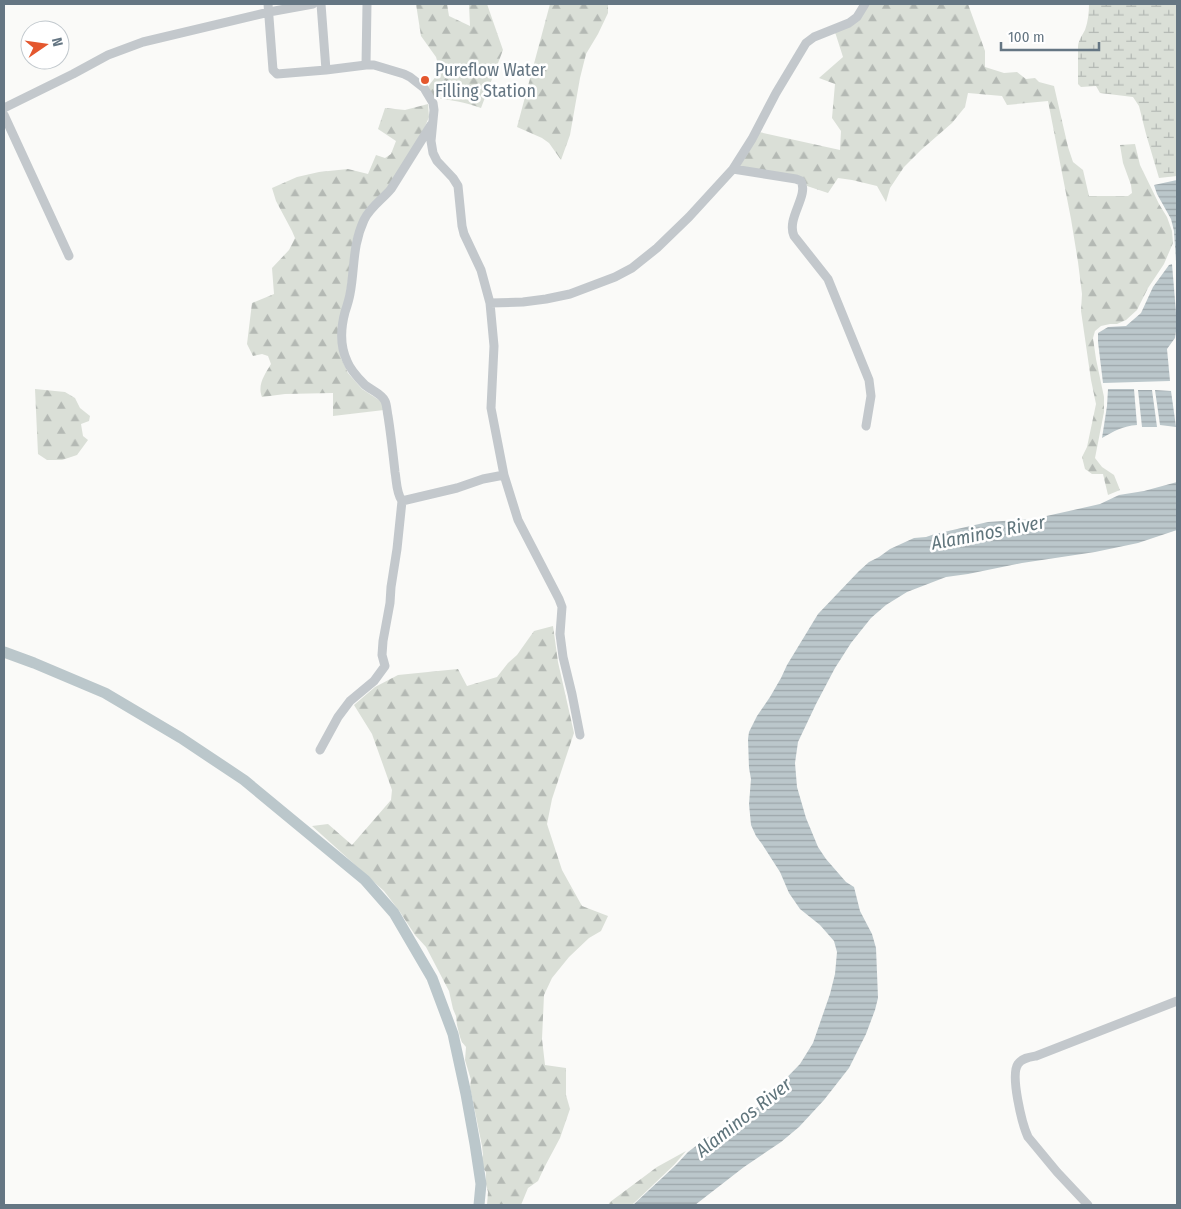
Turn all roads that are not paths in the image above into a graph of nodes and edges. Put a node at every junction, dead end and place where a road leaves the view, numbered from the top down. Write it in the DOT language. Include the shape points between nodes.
graph roads {
  1 [pos="312,4"];
  2 [pos="321,4"];
  3 [pos="366,4"];
  4 [pos="865,4"];
  5 [pos="269,8"];
  6 [pos="366,65"];
  7 [pos="326,70"];
  8 [pos="4,108"];
  9 [pos="4,115"];
  10 [pos="432,123"];
  11 [pos="733,168"];
  12 [pos="69,256"];
  13 [pos="490,303"];
  14 [pos="866,426"];
  15 [pos="504,475"];
  16 [pos="402,501"];
  17 [pos="580,735"];
  18 [pos="320,750"];
  19 [pos="1177,1001"];
  20 [pos="1088,1205"];
  1 -- 5 [label="street"];
  2 -- 7 [label="street"];
  3 -- 6 [label="street"];
  4 -- 11 [label="street" via="849,23 806,43"];
  5 -- 7 [label="street" via="273,70 277,74"];
  5 -- 8 [label="street" via="143,42 108,55"];
  6 -- 7 [label="street"];
  6 -- 10 [label="street" via="404,74 418,83 433,103"];
  9 -- 12 [label="street"];
  10 -- 13 [label="street" via="433,153 458,186 464,234"];
  10 -- 16 [label="street" via="391,189 364,219 356,242 351,293 342,326 344,352 349,365 365,385 386,402 396,484"];
  11 -- 13 [label="street" via="689,217 632,268 570,294 523,302"];
  11 -- 14 [label="street" via="796,179 803,184 792,232 828,279 869,380 871,396"];
  13 -- 15 [label="street" via="494,346 492,408"];
  15 -- 16 [label="street"];
  15 -- 17 [label="street" via="518,520 560,598 563,657"];
  16 -- 18 [label="street" via="383,641 385,666 350,701"];
  19 -- 20 [label="street" via="1018,1064 1015,1082 1025,1131"];
}
